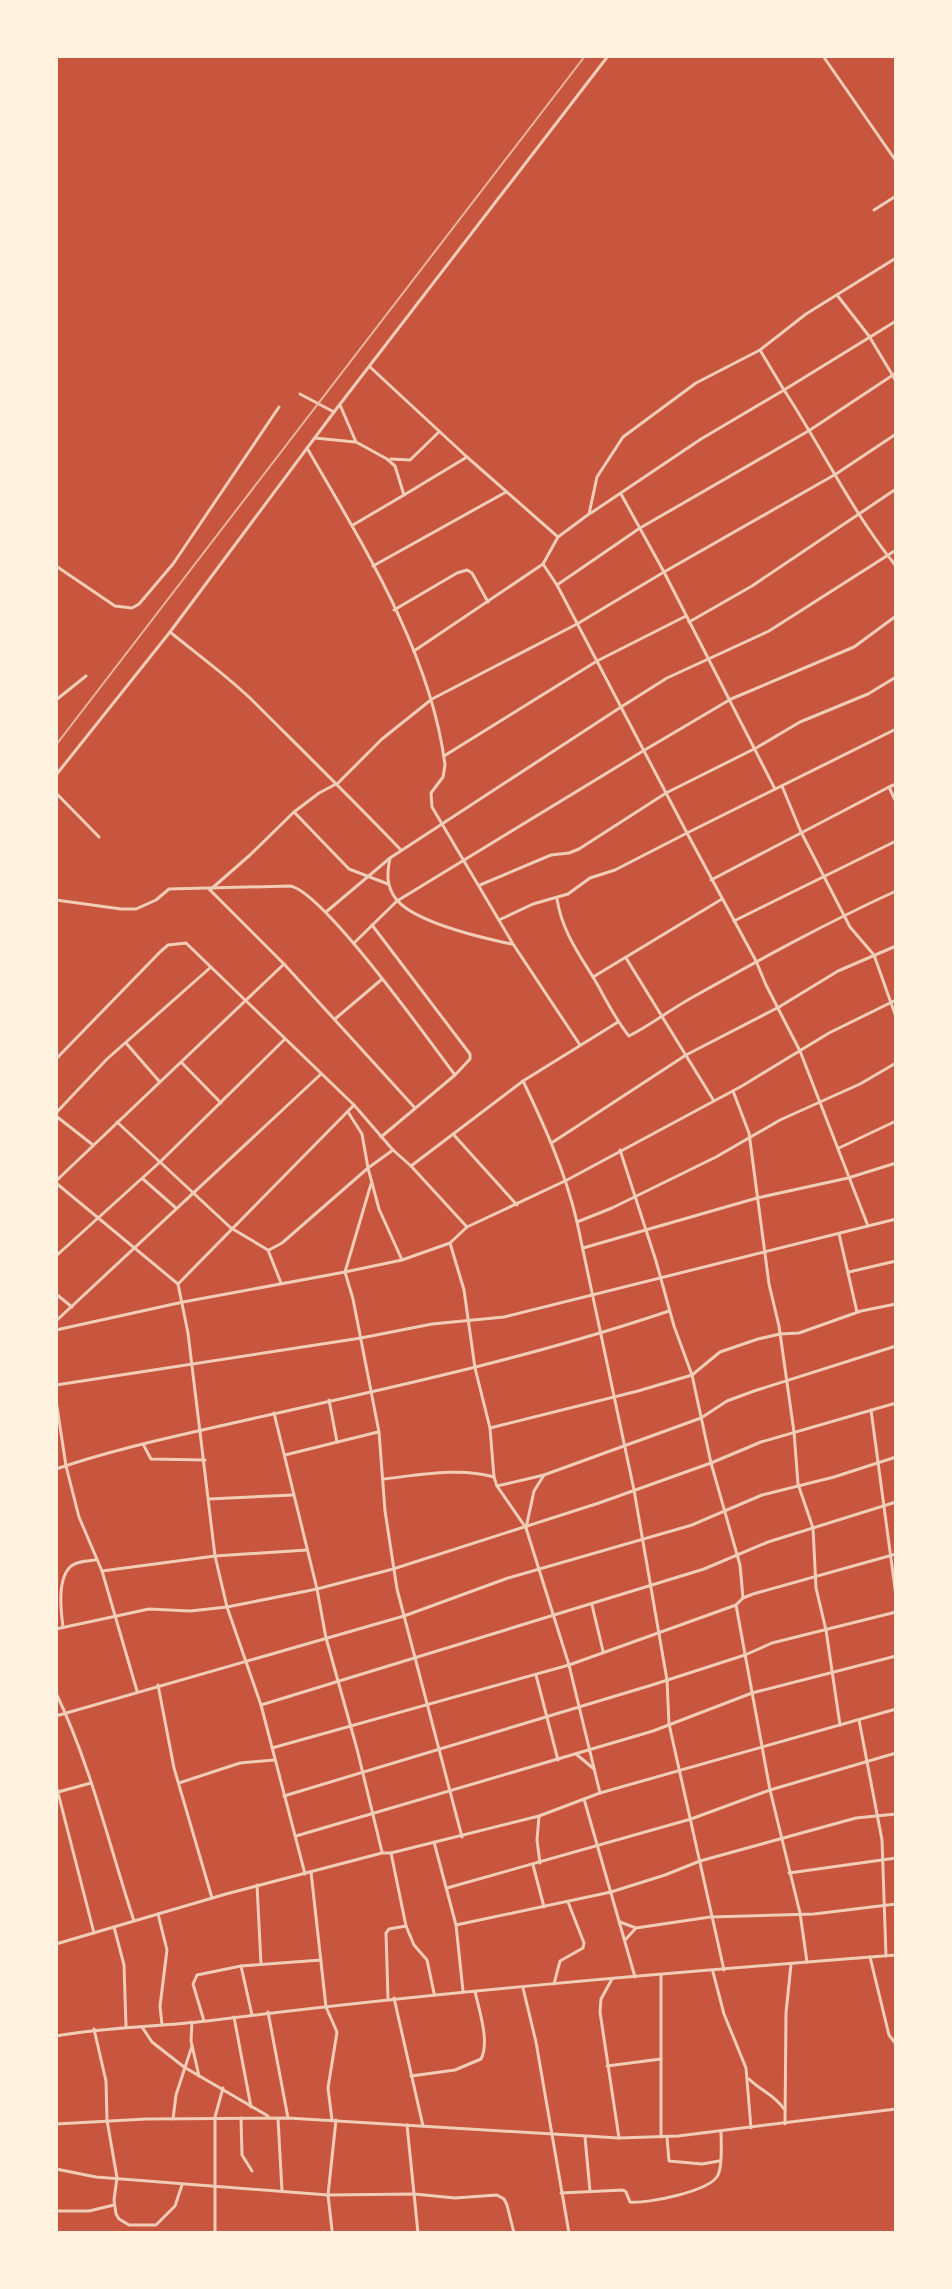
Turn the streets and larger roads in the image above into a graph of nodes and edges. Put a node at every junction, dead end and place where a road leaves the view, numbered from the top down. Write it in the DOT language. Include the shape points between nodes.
graph roads {
  1 [pos="608,56"];
  2 [pos="823,56"];
  3 [pos="896,161"];
  4 [pos="896,196"];
  5 [pos="874,210"];
  6 [pos="896,258"];
  7 [pos="837,295"];
  8 [pos="896,321"];
  9 [pos="869,336"];
  10 [pos="760,350"];
  11 [pos="369,367"];
  12 [pos="894,374"];
  13 [pos="896,381"];
  14 [pos="784,390"];
  15 [pos="300,394"];
  16 [pos="340,405"];
  17 [pos="279,407"];
  18 [pos="334,412"];
  19 [pos="810,430"];
  20 [pos="440,431"];
  21 [pos="896,434"];
  22 [pos="315,438"];
  23 [pos="356,442"];
  24 [pos="307,448"];
  25 [pos="467,457"];
  26 [pos="387,459"];
  27 [pos="836,474"];
  28 [pos="896,489"];
  29 [pos="506,492"];
  30 [pos="621,494"];
  31 [pos="404,495"];
  32 [pos="589,514"];
  33 [pos="859,515"];
  34 [pos="352,526"];
  35 [pos="640,528"];
  36 [pos="558,537"];
  37 [pos="896,550"];
  38 [pos="887,555"];
  39 [pos="543,564"];
  40 [pos="372,566"];
  41 [pos="896,566"];
  42 [pos="57,569"];
  43 [pos="664,572"];
  44 [pos="557,585"];
  45 [pos="488,602"];
  46 [pos="394,610"];
  47 [pos="686,616"];
  48 [pos="896,616"];
  49 [pos="689,622"];
  50 [pos="577,624"];
  51 [pos="170,632"];
  52 [pos="414,651"];
  53 [pos="710,660"];
  54 [pos="597,661"];
  55 [pos="86,676"];
  56 [pos="896,677"];
  57 [pos="432,699"];
  58 [pos="731,699"];
  59 [pos="56,700"];
  60 [pos="621,707"];
  61 [pos="896,729"];
  62 [pos="756,748"];
  63 [pos="643,751"];
  64 [pos="444,756"];
  65 [pos="56,775"];
  66 [pos="338,783"];
  67 [pos="896,784"];
  68 [pos="782,786"];
  69 [pos="889,787"];
  70 [pos="775,789"];
  71 [pos="56,793"];
  72 [pos="666,793"];
  73 [pos="896,802"];
  74 [pos="294,812"];
  75 [pos="442,823"];
  76 [pos="801,832"];
  77 [pos="687,833"];
  78 [pos="99,837"];
  79 [pos="896,841"];
  80 [pos="401,850"];
  81 [pos="390,858"];
  82 [pos="465,862"];
  83 [pos="365,876"];
  84 [pos="825,877"];
  85 [pos="711,880"];
  86 [pos="388,884"];
  87 [pos="480,885"];
  88 [pos="210,890"];
  89 [pos="896,891"];
  90 [pos="556,897"];
  91 [pos="722,899"];
  92 [pos="56,900"];
  93 [pos="397,901"];
  94 [pos="326,912"];
  95 [pos="844,915"];
  96 [pos="499,920"];
  97 [pos="734,921"];
  98 [pos="372,925"];
  99 [pos="354,943"];
  100 [pos="513,944"];
  101 [pos="896,946"];
  102 [pos="874,955"];
  103 [pos="626,958"];
  104 [pos="756,961"];
  105 [pos="284,964"];
  106 [pos="211,967"];
  107 [pos="593,977"];
  108 [pos="381,980"];
  109 [pos="246,1000"];
  110 [pos="894,1001"];
  111 [pos="779,1007"];
  112 [pos="661,1015"];
  113 [pos="896,1017"];
  114 [pos="334,1020"];
  115 [pos="618,1022"];
  116 [pos="285,1039"];
  117 [pos="126,1043"];
  118 [pos="580,1045"];
  119 [pos="800,1051"];
  120 [pos="686,1055"];
  121 [pos="56,1059"];
  122 [pos="181,1062"];
  123 [pos="896,1063"];
  124 [pos="321,1074"];
  125 [pos="455,1075"];
  126 [pos="159,1081"];
  127 [pos="523,1081"];
  128 [pos="733,1091"];
  129 [pos="714,1101"];
  130 [pos="221,1103"];
  131 [pos="820,1103"];
  132 [pos="354,1105"];
  133 [pos="415,1108"];
  134 [pos="348,1112"];
  135 [pos="56,1114"];
  136 [pos="896,1121"];
  137 [pos="117,1122"];
  138 [pos="453,1134"];
  139 [pos="381,1137"];
  140 [pos="750,1138"];
  141 [pos="553,1142"];
  142 [pos="93,1145"];
  143 [pos="839,1148"];
  144 [pos="393,1150"];
  145 [pos="620,1150"];
  146 [pos="160,1162"];
  147 [pos="896,1163"];
  148 [pos="411,1166"];
  149 [pos="368,1168"];
  150 [pos="848,1178"];
  151 [pos="143,1179"];
  152 [pos="567,1180"];
  153 [pos="56,1182"];
  154 [pos="371,1184"];
  155 [pos="194,1194"];
  156 [pos="635,1195"];
  157 [pos="757,1198"];
  158 [pos="517,1205"];
  159 [pos="178,1209"];
  160 [pos="896,1219"];
  161 [pos="98,1220"];
  162 [pos="577,1222"];
  163 [pos="868,1226"];
  164 [pos="467,1227"];
  165 [pos="231,1228"];
  166 [pos="647,1231"];
  167 [pos="839,1234"];
  168 [pos="450,1243"];
  169 [pos="582,1248"];
  170 [pos="135,1250"];
  171 [pos="268,1250"];
  172 [pos="765,1252"];
  173 [pos="56,1256"];
  174 [pos="402,1260"];
  175 [pos="896,1261"];
  176 [pos="345,1272"];
  177 [pos="848,1272"];
  178 [pos="659,1277"];
  179 [pos="281,1283"];
  180 [pos="178,1284"];
  181 [pos="56,1294"];
  182 [pos="593,1294"];
  183 [pos="183,1302"];
  184 [pos="896,1304"];
  185 [pos="72,1307"];
  186 [pos="669,1311"];
  187 [pos="857,1312"];
  188 [pos="469,1319"];
  189 [pos="56,1321"];
  190 [pos="56,1330"];
  191 [pos="600,1334"];
  192 [pos="780,1334"];
  193 [pos="361,1338"];
  194 [pos="896,1346"];
  195 [pos="192,1363"];
  196 [pos="475,1368"];
  197 [pos="692,1375"];
  198 [pos="785,1381"];
  199 [pos="56,1385"];
  200 [pos="371,1391"];
  201 [pos="615,1397"];
  202 [pos="56,1400"];
  203 [pos="329,1400"];
  204 [pos="896,1403"];
  205 [pos="871,1410"];
  206 [pos="274,1413"];
  207 [pos="701,1418"];
  208 [pos="490,1428"];
  209 [pos="200,1430"];
  210 [pos="379,1432"];
  211 [pos="794,1432"];
  212 [pos="337,1442"];
  213 [pos="143,1443"];
  214 [pos="625,1445"];
  215 [pos="285,1455"];
  216 [pos="896,1457"];
  217 [pos="205,1460"];
  218 [pos="711,1463"];
  219 [pos="879,1463"];
  220 [pos="66,1466"];
  221 [pos="56,1469"];
  222 [pos="544,1475"];
  223 [pos="494,1477"];
  224 [pos="384,1479"];
  225 [pos="798,1484"];
  226 [pos="497,1486"];
  227 [pos="634,1490"];
  228 [pos="294,1495"];
  229 [pos="209,1499"];
  230 [pos="896,1502"];
  231 [pos="883,1507"];
  232 [pos="724,1512"];
  233 [pos="526,1528"];
  234 [pos="813,1528"];
  235 [pos="640,1538"];
  236 [pos="307,1550"];
  237 [pos="896,1554"];
  238 [pos="889,1555"];
  239 [pos="215,1556"];
  240 [pos="736,1558"];
  241 [pos="96,1560"];
  242 [pos="393,1569"];
  243 [pos="541,1569"];
  244 [pos="102,1571"];
  245 [pos="815,1576"];
  246 [pos="650,1586"];
  247 [pos="317,1589"];
  248 [pos="896,1596"];
  249 [pos="743,1598"];
  250 [pos="591,1604"];
  251 [pos="736,1605"];
  252 [pos="227,1607"];
  253 [pos="896,1612"];
  254 [pos="555,1615"];
  255 [pos="116,1616"];
  256 [pos="404,1616"];
  257 [pos="63,1627"];
  258 [pos="56,1629"];
  259 [pos="826,1630"];
  260 [pos="657,1632"];
  261 [pos="326,1638"];
  262 [pos="603,1651"];
  263 [pos="745,1655"];
  264 [pos="896,1656"];
  265 [pos="414,1659"];
  266 [pos="245,1660"];
  267 [pos="569,1665"];
  268 [pos="536,1673"];
  269 [pos="831,1674"];
  270 [pos="667,1680"];
  271 [pos="338,1681"];
  272 [pos="158,1685"];
  273 [pos="137,1691"];
  274 [pos="56,1693"];
  275 [pos="752,1693"];
  276 [pos="261,1705"];
  277 [pos="426,1705"];
  278 [pos="579,1707"];
  279 [pos="896,1709"];
  280 [pos="66,1713"];
  281 [pos="56,1716"];
  282 [pos="546,1717"];
  283 [pos="859,1720"];
  284 [pos="669,1724"];
  285 [pos="840,1725"];
  286 [pos="351,1726"];
  287 [pos="763,1747"];
  288 [pos="272,1748"];
  289 [pos="439,1748"];
  290 [pos="590,1748"];
  291 [pos="896,1753"];
  292 [pos="576,1754"];
  293 [pos="274,1760"];
  294 [pos="558,1760"];
  295 [pos="868,1762"];
  296 [pos="595,1770"];
  297 [pos="363,1772"];
  298 [pos="680,1772"];
  299 [pos="91,1783"];
  300 [pos="179,1783"];
  301 [pos="56,1785"];
  302 [pos="451,1790"];
  303 [pos="770,1790"];
  304 [pos="58,1792"];
  305 [pos="600,1793"];
  306 [pos="284,1796"];
  307 [pos="584,1798"];
  308 [pos="896,1814"];
  309 [pos="56,1815"];
  310 [pos="373,1815"];
  311 [pos="539,1816"];
  312 [pos="877,1816"];
  313 [pos="691,1819"];
  314 [pos="64,1820"];
  315 [pos="296,1836"];
  316 [pos="462,1837"];
  317 [pos="781,1839"];
  318 [pos="434,1842"];
  319 [pos="597,1844"];
  320 [pos="382,1853"];
  321 [pos="391,1853"];
  322 [pos="896,1858"];
  323 [pos="883,1859"];
  324 [pos="700,1861"];
  325 [pos="540,1863"];
  326 [pos="533,1865"];
  327 [pos="311,1872"];
  328 [pos="788,1873"];
  329 [pos="305,1874"];
  330 [pos="257,1885"];
  331 [pos="447,1888"];
  332 [pos="611,1892"];
  333 [pos="212,1898"];
  334 [pos="568,1902"];
  335 [pos="896,1904"];
  336 [pos="886,1906"];
  337 [pos="544,1907"];
  338 [pos="800,1913"];
  339 [pos="158,1914"];
  340 [pos="710,1917"];
  341 [pos="134,1921"];
  342 [pos="620,1922"];
  343 [pos="456,1925"];
  344 [pos="114,1926"];
  345 [pos="406,1926"];
  346 [pos="636,1928"];
  347 [pos="94,1933"];
  348 [pos="625,1940"];
  349 [pos="56,1944"];
  350 [pos="896,1955"];
  351 [pos="886,1956"];
  352 [pos="870,1957"];
  353 [pos="321,1960"];
  354 [pos="807,1962"];
  355 [pos="261,1964"];
  356 [pos="791,1964"];
  357 [pos="241,1966"];
  358 [pos="724,1970"];
  359 [pos="713,1972"];
  360 [pos="661,1975"];
  361 [pos="635,1977"];
  362 [pos="612,1979"];
  363 [pos="554,1984"];
  364 [pos="523,1988"];
  365 [pos="475,1991"];
  366 [pos="463,1992"];
  367 [pos="434,1993"];
  368 [pos="388,1998"];
  369 [pos="394,1998"];
  370 [pos="326,2007"];
  371 [pos="268,2012"];
  372 [pos="252,2015"];
  373 [pos="234,2017"];
  374 [pos="204,2021"];
  375 [pos="192,2022"];
  376 [pos="126,2026"];
  377 [pos="141,2026"];
  378 [pos="162,2026"];
  379 [pos="94,2029"];
  380 [pos="56,2036"];
  381 [pos="896,2044"];
  382 [pos="192,2046"];
  383 [pos="661,2059"];
  384 [pos="607,2066"];
  385 [pos="184,2067"];
  386 [pos="199,2076"];
  387 [pos="411,2076"];
  388 [pos="749,2079"];
  389 [pos="223,2088"];
  390 [pos="251,2107"];
  391 [pos="896,2109"];
  392 [pos="785,2110"];
  393 [pos="215,2117"];
  394 [pos="241,2118"];
  395 [pos="271,2118"];
  396 [pos="278,2118"];
  397 [pos="288,2118"];
  398 [pos="173,2119"];
  399 [pos="107,2120"];
  400 [pos="334,2120"];
  401 [pos="56,2124"];
  402 [pos="785,2124"];
  403 [pos="407,2125"];
  404 [pos="423,2126"];
  405 [pos="751,2128"];
  406 [pos="721,2131"];
  407 [pos="550,2135"];
  408 [pos="585,2137"];
  409 [pos="661,2137"];
  410 [pos="667,2137"];
  411 [pos="619,2138"];
  412 [pos="719,2161"];
  413 [pos="56,2169"];
  414 [pos="252,2171"];
  415 [pos="117,2178"];
  416 [pos="182,2185"];
  417 [pos="216,2186"];
  418 [pos="282,2191"];
  419 [pos="590,2191"];
  420 [pos="561,2193"];
  421 [pos="414,2194"];
  422 [pos="328,2195"];
  423 [pos="114,2205"];
  424 [pos="56,2211"];
  425 [pos="332,2230"];
  426 [pos="215,2233"];
  427 [pos="418,2233"];
  428 [pos="514,2233"];
  429 [pos="569,2233"];
  1 -- 11 [label="street"];
  2 -- 3 [label="street"];
  4 -- 5 [label="street"];
  6 -- 7 [label="street"];
  7 -- 9 [label="street"];
  7 -- 10 [label="street"];
  8 -- 9 [label="street"];
  9 -- 12 [label="street"];
  9 -- 14 [label="street"];
  10 -- 14 [label="street"];
  10 -- 32 [label="street" via="696,383 623,437 597,477"];
  11 -- 16 [label="street"];
  11 -- 20 [label="street"];
  12 -- 13 [label="street"];
  12 -- 19 [label="street"];
  14 -- 19 [label="street"];
  14 -- 30 [label="street"];
  15 -- 18 [label="street"];
  16 -- 18 [label="street"];
  16 -- 23 [label="street"];
  17 -- 42 [label="street" via="173,564 139,604 115,606"];
  18 -- 22 [label="street"];
  19 -- 27 [label="street"];
  19 -- 35 [label="street"];
  20 -- 25 [label="street"];
  20 -- 26 [label="street" via="410,460"];
  21 -- 27 [label="street"];
  22 -- 23 [label="street"];
  22 -- 24 [label="street"];
  23 -- 26 [label="street"];
  24 -- 34 [label="street"];
  24 -- 51 [label="street"];
  25 -- 29 [label="street"];
  25 -- 31 [label="street"];
  26 -- 31 [label="street" via="395,466"];
  27 -- 33 [label="street"];
  27 -- 43 [label="street"];
  28 -- 33 [label="street"];
  29 -- 36 [label="street"];
  29 -- 40 [label="street"];
  30 -- 32 [label="street"];
  30 -- 35 [label="street"];
  31 -- 34 [label="street"];
  32 -- 36 [label="street"];
  33 -- 38 [label="street"];
  33 -- 49 [label="street"];
  34 -- 40 [label="street"];
  35 -- 43 [label="street"];
  35 -- 44 [label="street"];
  36 -- 39 [label="street"];
  37 -- 38 [label="street"];
  38 -- 41 [label="street"];
  38 -- 53 [label="street" via="769,631"];
  39 -- 44 [label="street"];
  39 -- 45 [label="street"];
  40 -- 46 [label="street"];
  43 -- 47 [label="street"];
  43 -- 50 [label="street"];
  44 -- 50 [label="street"];
  45 -- 46 [label="street" via="467,570"];
  45 -- 52 [label="street"];
  46 -- 52 [label="street"];
  47 -- 49 [label="street"];
  47 -- 54 [label="street"];
  48 -- 58 [label="street" via="854,647"];
  49 -- 53 [label="street"];
  50 -- 54 [label="street"];
  50 -- 57 [label="street"];
  51 -- 65 [label="street"];
  51 -- 66 [label="street" via="250,698"];
  52 -- 57 [label="street"];
  53 -- 58 [label="street"];
  53 -- 60 [label="street" via="667,678"];
  54 -- 60 [label="street"];
  54 -- 64 [label="street"];
  55 -- 59 [label="street"];
  56 -- 62 [label="street"];
  57 -- 64 [label="street"];
  57 -- 66 [label="street"];
  58 -- 62 [label="street"];
  58 -- 63 [label="street"];
  60 -- 63 [label="street"];
  60 -- 75 [label="street"];
  61 -- 68 [label="street"];
  62 -- 70 [label="street"];
  62 -- 72 [label="street"];
  63 -- 72 [label="street"];
  63 -- 82 [label="street"];
  64 -- 75 [label="street" via="445,771 430,798"];
  66 -- 74 [label="street"];
  66 -- 80 [label="street"];
  67 -- 69 [label="street"];
  68 -- 70 [label="street"];
  68 -- 76 [label="street"];
  69 -- 73 [label="street"];
  69 -- 76 [label="street"];
  70 -- 77 [label="street"];
  71 -- 78 [label="street"];
  72 -- 77 [label="street"];
  72 -- 87 [label="street" via="579,849"];
  74 -- 83 [label="street" via="347,868"];
  74 -- 88 [label="street"];
  75 -- 80 [label="street"];
  75 -- 82 [label="street"];
  76 -- 84 [label="street"];
  76 -- 85 [label="street"];
  77 -- 85 [label="street"];
  77 -- 90 [label="street"];
  79 -- 84 [label="street"];
  80 -- 81 [label="street"];
  81 -- 83 [label="street"];
  81 -- 86 [label="street"];
  82 -- 87 [label="street"];
  82 -- 93 [label="street"];
  83 -- 86 [label="street"];
  83 -- 94 [label="street"];
  84 -- 95 [label="street"];
  84 -- 97 [label="street"];
  85 -- 91 [label="street"];
  86 -- 93 [label="street"];
  87 -- 96 [label="street"];
  88 -- 92 [label="street" via="169,889 136,909"];
  88 -- 94 [label="street" via="293,886"];
  88 -- 105 [label="street"];
  89 -- 95 [label="street"];
  90 -- 96 [label="street"];
  90 -- 107 [label="street" via="563,924"];
  91 -- 97 [label="street"];
  91 -- 103 [label="street"];
  93 -- 98 [label="street"];
  93 -- 100 [label="street" via="467,934"];
  94 -- 99 [label="street"];
  95 -- 102 [label="street"];
  95 -- 104 [label="street"];
  96 -- 100 [label="street"];
  97 -- 104 [label="street"];
  98 -- 99 [label="street"];
  98 -- 125 [label="street" via="471,1055"];
  99 -- 108 [label="street"];
  100 -- 118 [label="street"];
  101 -- 102 [label="street"];
  102 -- 110 [label="street"];
  102 -- 111 [label="street"];
  103 -- 107 [label="street"];
  103 -- 112 [label="street"];
  104 -- 111 [label="street"];
  104 -- 112 [label="street"];
  105 -- 109 [label="street"];
  105 -- 114 [label="street"];
  106 -- 109 [label="street"];
  106 -- 117 [label="street"];
  106 -- 121 [label="street" via="186,943 168,945"];
  107 -- 115 [label="street"];
  108 -- 114 [label="street"];
  108 -- 125 [label="street"];
  109 -- 116 [label="street"];
  109 -- 122 [label="street"];
  110 -- 113 [label="street"];
  110 -- 119 [label="street"];
  111 -- 119 [label="street"];
  111 -- 120 [label="street"];
  112 -- 115 [label="street" via="629,1036"];
  112 -- 120 [label="street"];
  114 -- 133 [label="street"];
  115 -- 118 [label="street"];
  116 -- 124 [label="street"];
  116 -- 130 [label="street"];
  117 -- 126 [label="street"];
  117 -- 135 [label="street"];
  118 -- 127 [label="street"];
  119 -- 128 [label="street"];
  119 -- 131 [label="street"];
  120 -- 129 [label="street"];
  120 -- 141 [label="street"];
  122 -- 126 [label="street"];
  122 -- 130 [label="street"];
  123 -- 131 [label="street"];
  124 -- 132 [label="street"];
  124 -- 155 [label="street"];
  125 -- 133 [label="street"];
  126 -- 137 [label="street"];
  127 -- 138 [label="street"];
  127 -- 141 [label="street"];
  128 -- 129 [label="street"];
  128 -- 140 [label="street"];
  129 -- 145 [label="street"];
  130 -- 146 [label="street"];
  131 -- 140 [label="street"];
  131 -- 143 [label="street"];
  132 -- 134 [label="street"];
  132 -- 139 [label="street"];
  133 -- 139 [label="street"];
  134 -- 149 [label="street" via="366,1143"];
  134 -- 165 [label="street"];
  135 -- 142 [label="street"];
  136 -- 143 [label="street"];
  137 -- 142 [label="street"];
  137 -- 146 [label="street"];
  138 -- 148 [label="street"];
  138 -- 158 [label="street"];
  139 -- 144 [label="street"];
  140 -- 156 [label="street"];
  140 -- 157 [label="street"];
  141 -- 152 [label="street"];
  142 -- 153 [label="street"];
  143 -- 150 [label="street"];
  144 -- 148 [label="street"];
  144 -- 149 [label="street"];
  145 -- 152 [label="street"];
  145 -- 156 [label="street"];
  146 -- 151 [label="street"];
  146 -- 155 [label="street"];
  147 -- 150 [label="street"];
  148 -- 164 [label="street"];
  149 -- 154 [label="street"];
  149 -- 171 [label="street"];
  150 -- 157 [label="street"];
  150 -- 163 [label="street"];
  151 -- 159 [label="street"];
  151 -- 161 [label="street"];
  152 -- 158 [label="street"];
  152 -- 162 [label="street"];
  153 -- 161 [label="street"];
  154 -- 174 [label="street"];
  154 -- 176 [label="street"];
  155 -- 159 [label="street"];
  155 -- 165 [label="street"];
  156 -- 162 [label="street"];
  156 -- 166 [label="street"];
  157 -- 166 [label="street"];
  157 -- 172 [label="street"];
  158 -- 164 [label="street"];
  159 -- 170 [label="street"];
  160 -- 163 [label="street"];
  161 -- 170 [label="street"];
  161 -- 173 [label="street"];
  162 -- 169 [label="street"];
  163 -- 167 [label="street"];
  164 -- 168 [label="street"];
  165 -- 171 [label="street"];
  165 -- 180 [label="street"];
  166 -- 169 [label="street"];
  166 -- 178 [label="street"];
  167 -- 172 [label="street"];
  167 -- 177 [label="street"];
  168 -- 174 [label="street"];
  168 -- 188 [label="street"];
  169 -- 182 [label="street"];
  170 -- 180 [label="street"];
  170 -- 185 [label="street"];
  171 -- 179 [label="street"];
  172 -- 178 [label="street"];
  172 -- 192 [label="street"];
  174 -- 176 [label="street"];
  175 -- 177 [label="street"];
  176 -- 179 [label="street"];
  176 -- 193 [label="street"];
  177 -- 187 [label="street"];
  178 -- 182 [label="street"];
  178 -- 186 [label="street"];
  179 -- 183 [label="street"];
  180 -- 183 [label="street"];
  181 -- 185 [label="street"];
  182 -- 188 [label="street" via="504,1317"];
  182 -- 191 [label="street"];
  183 -- 190 [label="street"];
  183 -- 195 [label="street"];
  184 -- 187 [label="street"];
  185 -- 189 [label="street"];
  186 -- 191 [label="street"];
  186 -- 197 [label="street"];
  187 -- 192 [label="street" via="799,1333"];
  188 -- 193 [label="street"];
  188 -- 196 [label="street"];
  191 -- 196 [label="street"];
  191 -- 201 [label="street"];
  192 -- 197 [label="street" via="720,1352"];
  192 -- 198 [label="street"];
  193 -- 195 [label="street"];
  193 -- 200 [label="street"];
  194 -- 198 [label="street"];
  195 -- 199 [label="street"];
  195 -- 209 [label="street"];
  196 -- 200 [label="street"];
  196 -- 208 [label="street"];
  197 -- 201 [label="street"];
  197 -- 207 [label="street"];
  198 -- 207 [label="street" via="727,1401"];
  198 -- 211 [label="street"];
  200 -- 203 [label="street"];
  200 -- 210 [label="street"];
  201 -- 208 [label="street"];
  201 -- 214 [label="street"];
  202 -- 220 [label="street"];
  203 -- 206 [label="street"];
  203 -- 212 [label="street"];
  204 -- 205 [label="street"];
  205 -- 211 [label="street"];
  205 -- 219 [label="street"];
  206 -- 209 [label="street"];
  206 -- 215 [label="street"];
  207 -- 214 [label="street"];
  207 -- 218 [label="street"];
  208 -- 223 [label="street"];
  209 -- 213 [label="street"];
  209 -- 217 [label="street"];
  210 -- 212 [label="street"];
  210 -- 224 [label="street"];
  211 -- 218 [label="street"];
  211 -- 225 [label="street"];
  212 -- 215 [label="street"];
  213 -- 217 [label="street" via="151,1459"];
  213 -- 220 [label="street"];
  214 -- 222 [label="street"];
  214 -- 227 [label="street"];
  215 -- 228 [label="street"];
  216 -- 219 [label="street"];
  217 -- 229 [label="street"];
  218 -- 227 [label="street"];
  218 -- 232 [label="street"];
  219 -- 225 [label="street"];
  219 -- 231 [label="street"];
  220 -- 221 [label="street"];
  220 -- 241 [label="street"];
  222 -- 226 [label="street"];
  222 -- 233 [label="street" via="531,1499"];
  223 -- 224 [label="street" via="480,1473"];
  223 -- 226 [label="street"];
  224 -- 242 [label="street"];
  225 -- 232 [label="street"];
  225 -- 234 [label="street"];
  226 -- 233 [label="street"];
  227 -- 233 [label="street"];
  227 -- 235 [label="street"];
  228 -- 229 [label="street"];
  228 -- 236 [label="street"];
  229 -- 239 [label="street"];
  230 -- 231 [label="street"];
  231 -- 234 [label="street"];
  231 -- 238 [label="street"];
  232 -- 235 [label="street"];
  232 -- 240 [label="street"];
  233 -- 242 [label="street"];
  233 -- 243 [label="street"];
  234 -- 240 [label="street"];
  234 -- 245 [label="street"];
  235 -- 243 [label="street"];
  235 -- 246 [label="street"];
  236 -- 239 [label="street"];
  236 -- 247 [label="street"];
  237 -- 238 [label="street"];
  238 -- 245 [label="street"];
  238 -- 248 [label="street"];
  239 -- 244 [label="street"];
  239 -- 252 [label="street"];
  240 -- 246 [label="street"];
  240 -- 249 [label="street"];
  241 -- 244 [label="street"];
  241 -- 257 [label="street" via="67,1571"];
  242 -- 247 [label="street"];
  242 -- 256 [label="street"];
  243 -- 254 [label="street"];
  243 -- 256 [label="street"];
  244 -- 255 [label="street"];
  245 -- 249 [label="street"];
  245 -- 259 [label="street"];
  246 -- 250 [label="street"];
  246 -- 260 [label="street"];
  247 -- 252 [label="street"];
  247 -- 261 [label="street"];
  249 -- 251 [label="street"];
  250 -- 254 [label="street"];
  250 -- 262 [label="street"];
  251 -- 260 [label="street"];
  251 -- 263 [label="street"];
  252 -- 255 [label="street" via="149,1609"];
  252 -- 266 [label="street"];
  253 -- 259 [label="street"];
  254 -- 265 [label="street"];
  254 -- 267 [label="street"];
  255 -- 257 [label="street"];
  255 -- 273 [label="street"];
  256 -- 261 [label="street"];
  256 -- 265 [label="street"];
  257 -- 258 [label="street"];
  259 -- 263 [label="street"];
  259 -- 269 [label="street"];
  260 -- 262 [label="street"];
  260 -- 270 [label="street"];
  261 -- 266 [label="street"];
  261 -- 271 [label="street"];
  262 -- 267 [label="street"];
  263 -- 270 [label="street"];
  263 -- 275 [label="street"];
  264 -- 269 [label="street"];
  265 -- 271 [label="street"];
  265 -- 277 [label="street"];
  266 -- 272 [label="street"];
  266 -- 276 [label="street"];
  267 -- 268 [label="street"];
  267 -- 278 [label="street"];
  268 -- 277 [label="street"];
  268 -- 282 [label="street"];
  269 -- 275 [label="street"];
  269 -- 285 [label="street"];
  270 -- 278 [label="street"];
  270 -- 284 [label="street"];
  271 -- 276 [label="street"];
  271 -- 286 [label="street"];
  272 -- 273 [label="street"];
  272 -- 300 [label="street"];
  273 -- 280 [label="street"];
  274 -- 280 [label="street"];
  275 -- 284 [label="street"];
  275 -- 287 [label="street"];
  276 -- 288 [label="street"];
  277 -- 286 [label="street"];
  277 -- 289 [label="street"];
  278 -- 282 [label="street"];
  278 -- 290 [label="street"];
  279 -- 283 [label="street"];
  280 -- 281 [label="street"];
  280 -- 299 [label="street"];
  282 -- 289 [label="street"];
  282 -- 294 [label="street"];
  283 -- 285 [label="street"];
  283 -- 295 [label="street"];
  284 -- 290 [label="street"];
  284 -- 298 [label="street"];
  285 -- 287 [label="street"];
  286 -- 288 [label="street"];
  286 -- 297 [label="street"];
  287 -- 298 [label="street"];
  287 -- 303 [label="street"];
  288 -- 293 [label="street"];
  289 -- 297 [label="street"];
  289 -- 302 [label="street"];
  290 -- 292 [label="street"];
  290 -- 296 [label="street"];
  291 -- 295 [label="street"];
  292 -- 294 [label="street"];
  292 -- 296 [label="street"];
  293 -- 300 [label="street" via="240,1763"];
  293 -- 306 [label="street"];
  294 -- 302 [label="street"];
  295 -- 303 [label="street"];
  295 -- 312 [label="street"];
  296 -- 305 [label="street"];
  297 -- 306 [label="street"];
  297 -- 310 [label="street"];
  298 -- 305 [label="street"];
  298 -- 313 [label="street"];
  299 -- 304 [label="street"];
  299 -- 341 [label="street"];
  300 -- 333 [label="street"];
  301 -- 304 [label="street"];
  302 -- 310 [label="street"];
  302 -- 316 [label="street"];
  303 -- 313 [label="street"];
  303 -- 317 [label="street"];
  304 -- 314 [label="street"];
  305 -- 307 [label="street"];
  306 -- 315 [label="street"];
  307 -- 311 [label="street"];
  307 -- 319 [label="street"];
  308 -- 312 [label="street"];
  309 -- 314 [label="street"];
  310 -- 315 [label="street"];
  310 -- 320 [label="street"];
  311 -- 316 [label="street"];
  311 -- 325 [label="street"];
  312 -- 317 [label="street"];
  312 -- 323 [label="street"];
  313 -- 319 [label="street"];
  313 -- 324 [label="street"];
  314 -- 347 [label="street"];
  315 -- 329 [label="street"];
  316 -- 318 [label="street"];
  317 -- 324 [label="street"];
  317 -- 328 [label="street"];
  318 -- 321 [label="street"];
  318 -- 331 [label="street"];
  319 -- 325 [label="street"];
  319 -- 332 [label="street"];
  320 -- 321 [label="street"];
  320 -- 327 [label="street"];
  321 -- 345 [label="street"];
  322 -- 323 [label="street"];
  323 -- 328 [label="street"];
  323 -- 336 [label="street"];
  324 -- 332 [label="street"];
  324 -- 340 [label="street"];
  325 -- 326 [label="street"];
  326 -- 331 [label="street"];
  326 -- 337 [label="street"];
  327 -- 329 [label="street"];
  327 -- 353 [label="street"];
  328 -- 338 [label="street"];
  329 -- 330 [label="street"];
  330 -- 333 [label="street"];
  330 -- 355 [label="street"];
  331 -- 343 [label="street"];
  332 -- 334 [label="street"];
  332 -- 342 [label="street"];
  333 -- 339 [label="street"];
  334 -- 337 [label="street"];
  334 -- 363 [label="street" via="584,1943 560,1961"];
  335 -- 336 [label="street"];
  336 -- 338 [label="street"];
  336 -- 351 [label="street"];
  337 -- 343 [label="street"];
  338 -- 340 [label="street"];
  338 -- 354 [label="street"];
  339 -- 341 [label="street"];
  339 -- 378 [label="street" via="167,1950"];
  340 -- 346 [label="street"];
  340 -- 358 [label="street"];
  341 -- 344 [label="street"];
  342 -- 346 [label="street"];
  342 -- 348 [label="street"];
  343 -- 366 [label="street"];
  344 -- 347 [label="street"];
  344 -- 376 [label="street" via="124,1965"];
  345 -- 367 [label="street" via="427,1960"];
  345 -- 368 [label="street" via="386,1933"];
  346 -- 348 [label="street"];
  347 -- 349 [label="street"];
  348 -- 361 [label="street"];
  350 -- 351 [label="street"];
  351 -- 352 [label="street"];
  352 -- 354 [label="street"];
  352 -- 381 [label="street" via="889,2035"];
  353 -- 355 [label="street"];
  353 -- 370 [label="street"];
  354 -- 356 [label="street"];
  355 -- 357 [label="street"];
  356 -- 358 [label="street"];
  356 -- 392 [label="street"];
  357 -- 372 [label="street"];
  357 -- 374 [label="street" via="194,1978"];
  358 -- 359 [label="street"];
  359 -- 360 [label="street"];
  359 -- 388 [label="street"];
  360 -- 361 [label="street"];
  360 -- 383 [label="street"];
  361 -- 362 [label="street"];
  362 -- 363 [label="street"];
  362 -- 384 [label="street" via="600,2004"];
  363 -- 364 [label="street"];
  364 -- 365 [label="street"];
  364 -- 407 [label="street"];
  365 -- 366 [label="street"];
  365 -- 387 [label="street" via="484,2041 481,2059 458,2070"];
  366 -- 367 [label="street"];
  367 -- 369 [label="street"];
  368 -- 369 [label="street"];
  368 -- 370 [label="street"];
  369 -- 387 [label="street"];
  370 -- 371 [label="street"];
  370 -- 400 [label="street" via="337,2032 328,2088"];
  371 -- 372 [label="street"];
  371 -- 397 [label="street"];
  372 -- 373 [label="street"];
  373 -- 374 [label="street"];
  373 -- 390 [label="street"];
  374 -- 375 [label="street"];
  375 -- 378 [label="street"];
  375 -- 382 [label="street"];
  376 -- 377 [label="street"];
  376 -- 379 [label="street"];
  377 -- 378 [label="street"];
  377 -- 385 [label="street"];
  379 -- 380 [label="street"];
  379 -- 399 [label="street" via="106,2081"];
  382 -- 385 [label="street"];
  382 -- 386 [label="street"];
  383 -- 384 [label="street"];
  383 -- 409 [label="street"];
  384 -- 411 [label="street"];
  385 -- 386 [label="street"];
  385 -- 398 [label="street"];
  386 -- 389 [label="street"];
  387 -- 404 [label="street"];
  388 -- 392 [label="street"];
  388 -- 405 [label="street"];
  389 -- 390 [label="street"];
  389 -- 393 [label="street"];
  390 -- 395 [label="street"];
  391 -- 402 [label="street"];
  392 -- 402 [label="street"];
  393 -- 394 [label="street"];
  393 -- 398 [label="street"];
  393 -- 417 [label="street"];
  394 -- 395 [label="street"];
  394 -- 414 [label="street" via="242,2155"];
  395 -- 396 [label="street"];
  396 -- 397 [label="street"];
  396 -- 418 [label="street"];
  397 -- 400 [label="street"];
  398 -- 399 [label="street"];
  399 -- 401 [label="street"];
  399 -- 415 [label="street"];
  400 -- 403 [label="street"];
  400 -- 422 [label="street"];
  402 -- 405 [label="street"];
  403 -- 404 [label="street"];
  403 -- 421 [label="street"];
  404 -- 407 [label="street"];
  405 -- 406 [label="street"];
  406 -- 410 [label="street"];
  406 -- 412 [label="street"];
  407 -- 408 [label="street"];
  407 -- 420 [label="street"];
  408 -- 411 [label="street"];
  408 -- 419 [label="street"];
  409 -- 410 [label="street"];
  409 -- 411 [label="street"];
  410 -- 412 [label="street" via="668,2160"];
  412 -- 419 [label="street" via="715,2179 663,2200 633,2202 625,2190"];
  413 -- 415 [label="street"];
  415 -- 416 [label="street"];
  415 -- 423 [label="street"];
  416 -- 417 [label="street"];
  416 -- 423 [label="street" via="175,2206 156,2225 129,2225 119,2219"];
  417 -- 418 [label="street"];
  417 -- 426 [label="street"];
  418 -- 422 [label="street"];
  419 -- 420 [label="street"];
  420 -- 429 [label="street"];
  421 -- 422 [label="street"];
  421 -- 427 [label="street"];
  421 -- 428 [label="street" via="501,2197"];
  422 -- 425 [label="street"];
  423 -- 424 [label="street"];
}
